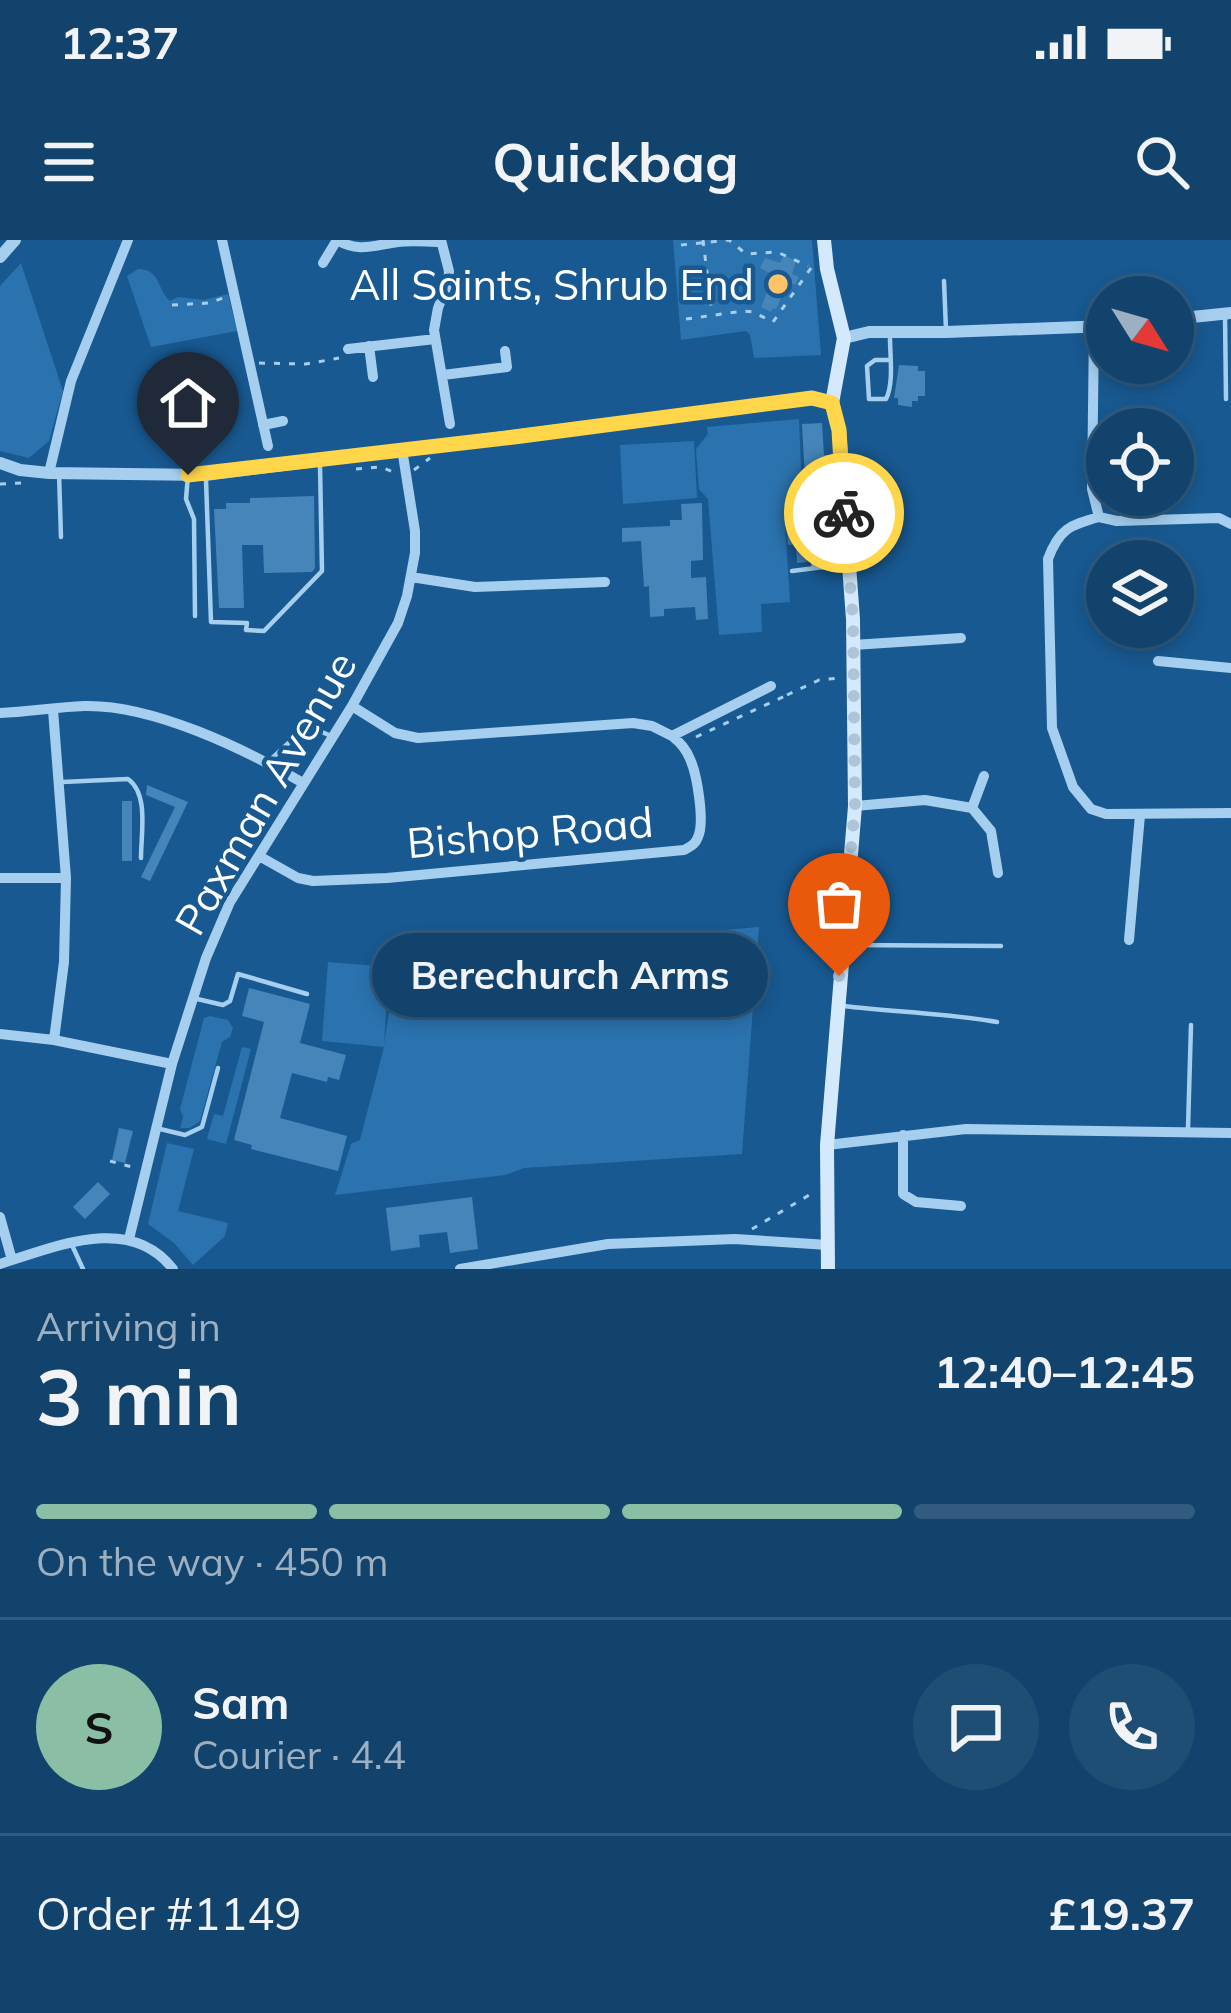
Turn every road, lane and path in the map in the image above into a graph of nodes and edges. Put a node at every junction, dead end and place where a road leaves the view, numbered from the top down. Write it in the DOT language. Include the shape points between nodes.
graph roads {
  1 [pos="15,240"];
  2 [pos="128,240"];
  3 [pos="222,240"];
  4 [pos="337,240"];
  5 [pos="824,240"];
  6 [pos="441,241"];
  7 [pos="703,241"];
  8 [pos="681,244"];
  9 [pos="0,257"];
  10 [pos="323,263"];
  11 [pos="819,268"];
  12 [pos="944,281"];
  13 [pos="234,295"];
  14 [pos="172,305"];
  15 [pos="1228,313"];
  16 [pos="712,316"];
  17 [pos="1194,317"];
  18 [pos="686,319"];
  19 [pos="1086,327"];
  20 [pos="889,332"];
  21 [pos="946,332"];
  22 [pos="844,338"];
  23 [pos="435,339"];
  24 [pos="369,346"];
  25 [pos="348,349"];
  26 [pos="506,351"];
  27 [pos="890,360"];
  28 [pos="251,365"];
  29 [pos="507,367"];
  30 [pos="442,375"];
  31 [pos="373,377"];
  32 [pos="509,381"];
  33 [pos="1098,384"];
  34 [pos="1226,399"];
  35 [pos="832,403"];
  36 [pos="283,421"];
  37 [pos="263,424"];
  38 [pos="450,424"];
  39 [pos="268,446"];
  40 [pos="431,446"];
  41 [pos="402,449"];
  42 [pos="320,459"];
  43 [pos="0,463"];
  44 [pos="406,470"];
  45 [pos="54,473"];
  46 [pos="188,475"];
  47 [pos="205,475"];
  48 [pos="844,517"];
  49 [pos="1100,517"];
  50 [pos="1231,524"];
  51 [pos="61,537"];
  52 [pos="847,564"];
  53 [pos="814,568"];
  54 [pos="792,571"];
  55 [pos="410,577"];
  56 [pos="605,582"];
  57 [pos="195,616"];
  58 [pos="961,638"];
  59 [pos="853,646"];
  60 [pos="1158,661"];
  61 [pos="1231,668"];
  62 [pos="854,675"];
  63 [pos="771,686"];
  64 [pos="352,706"];
  65 [pos="53,710"];
  66 [pos="0,713"];
  67 [pos="331,736"];
  68 [pos="677,740"];
  69 [pos="268,762"];
  70 [pos="984,776"];
  71 [pos="303,782"];
  72 [pos="60,783"];
  73 [pos="855,806"];
  74 [pos="973,808"];
  75 [pos="1231,813"];
  76 [pos="1140,815"];
  77 [pos="259,856"];
  78 [pos="141,858"];
  79 [pos="998,873"];
  80 [pos="0,878"];
  81 [pos="66,878"];
  82 [pos="1129,940"];
  83 [pos="842,945"];
  84 [pos="1000,946"];
  85 [pos="307,994"];
  86 [pos="193,998"];
  87 [pos="837,1005"];
  88 [pos="997,1022"];
  89 [pos="1190,1025"];
  90 [pos="0,1034"];
  91 [pos="54,1040"];
  92 [pos="172,1064"];
  93 [pos="218,1068"];
  94 [pos="156,1128"];
  95 [pos="1188,1133"];
  96 [pos="1231,1133"];
  97 [pos="903,1135"];
  98 [pos="826,1145"];
  99 [pos="110,1161"];
  100 [pos="131,1167"];
  101 [pos="828,1184"];
  102 [pos="961,1206"];
  103 [pos="0,1217"];
  104 [pos="129,1239"];
  105 [pos="735,1239"];
  106 [pos="71,1244"];
  107 [pos="828,1245"];
  108 [pos="6,1262"];
  109 [pos="31,1263"];
  110 [pos="505,1266"];
  111 [pos="83,1269"];
  112 [pos="173,1269"];
  113 [pos="460,1269"];
  114 [pos="827,1269"];
  1 -- 9 [label="street"];
  2 -- 45 [label="street" via="71,381"];
  3 -- 13 [label="street"];
  4 -- 6 [label="street" via="364,249"];
  4 -- 10 [label="street"];
  5 -- 11 [label="main road"];
  6 -- 23 [label="street" via="448,284"];
  7 -- 8 [label="path"];
  7 -- 11 [label="path" via="729,240 746,254 777,252"];
  7 -- 16 [label="path"];
  11 -- 16 [label="path" via="773,322 753,312"];
  11 -- 22 [label="main road"];
  12 -- 21 [label="lane"];
  13 -- 14 [label="path"];
  13 -- 28 [label="street"];
  15 -- 17 [label="street"];
  15 -- 34 [label="lane"];
  16 -- 18 [label="path"];
  19 -- 21 [label="street"];
  20 -- 21 [label="street"];
  20 -- 22 [label="street"];
  20 -- 27 [label="lane"];
  22 -- 35 [label="main road"];
  23 -- 24 [label="street"];
  23 -- 30 [label="street"];
  24 -- 25 [label="street"];
  24 -- 31 [label="street"];
  25 -- 28 [label="path" via="341,358 306,364"];
  26 -- 29 [label="street"];
  27 -- 27 [label="lane" via="889,396 869,399 867,366"];
  28 -- 37 [label="street"];
  29 -- 30 [label="street"];
  29 -- 32 [label="street"];
  30 -- 38 [label="street"];
  33 -- 49 [label="street" via="1093,489"];
  35 -- 40 [label="street" via="812,398"];
  35 -- 48 [label="main road"];
  36 -- 37 [label="street"];
  37 -- 39 [label="street"];
  40 -- 41 [label="street"];
  40 -- 44 [label="path" via="429,461"];
  41 -- 42 [label="street"];
  41 -- 44 [label="street, Paxman Avenue"];
  42 -- 47 [label="street"];
  42 -- 47 [label="lane" via="322,571 264,631 211,622"];
  43 -- 45 [label="street"];
  44 -- 55 [label="street, Paxman Avenue" via="415,530"];
  45 -- 46 [label="street"];
  45 -- 51 [label="lane"];
  46 -- 47 [label="street"];
  46 -- 57 [label="lane"];
  48 -- 52 [label="main road"];
  48 -- 53 [label="lane" via="829,541 811,543"];
  49 -- 50 [label="street"];
  49 -- 76 [label="street" via="1073,524 1048,559 1052,728 1073,787 1091,808"];
  52 -- 53 [label="lane"];
  52 -- 59 [label="main road"];
  53 -- 54 [label="lane"];
  55 -- 56 [label="street" via="475,587"];
  55 -- 64 [label="street, Paxman Avenue" via="398,622"];
  58 -- 59 [label="street"];
  59 -- 62 [label="main road"];
  60 -- 61 [label="street"];
  62 -- 68 [label="path" via="818,680"];
  62 -- 73 [label="main road"];
  63 -- 68 [label="street"];
  64 -- 67 [label="street, Paxman Avenue"];
  64 -- 68 [label="street" via="418,738 633,723"];
  65 -- 66 [label="street"];
  65 -- 69 [label="street" via="129,711"];
  65 -- 72 [label="street"];
  67 -- 69 [label="lane" via="313,728"];
  67 -- 71 [label="street, Paxman Avenue"];
  68 -- 77 [label="street, Bishop Road" via="692,761 700,829 684,850 313,881"];
  69 -- 71 [label="street"];
  70 -- 74 [label="street"];
  71 -- 77 [label="street, Paxman Avenue"];
  72 -- 78 [label="lane" via="134,782"];
  72 -- 81 [label="street"];
  73 -- 74 [label="street" via="925,800"];
  73 -- 83 [label="main road"];
  74 -- 79 [label="street" via="991,832"];
  75 -- 76 [label="street"];
  76 -- 82 [label="street"];
  77 -- 86 [label="street, Paxman Avenue" via="230,902"];
  80 -- 81 [label="street"];
  81 -- 91 [label="street"];
  83 -- 84 [label="lane"];
  83 -- 87 [label="main road"];
  85 -- 86 [label="lane" via="238,974 223,1006"];
  86 -- 92 [label="street, Paxman Avenue"];
  87 -- 88 [label="lane"];
  87 -- 98 [label="main road"];
  89 -- 95 [label="lane"];
  90 -- 91 [label="street"];
  91 -- 92 [label="street"];
  92 -- 94 [label="street, Paxman Avenue"];
  93 -- 94 [label="lane" via="202,1127 185,1135"];
  94 -- 104 [label="street, Paxman Avenue"];
  95 -- 96 [label="street"];
  95 -- 97 [label="street"];
  97 -- 98 [label="street"];
  97 -- 102 [label="street" via="903,1194"];
  98 -- 101 [label="main road"];
  99 -- 100 [label="path"];
  101 -- 105 [label="path"];
  101 -- 107 [label="main road"];
  103 -- 108 [label="street"];
  104 -- 106 [label="street"];
  104 -- 112 [label="street"];
  105 -- 107 [label="street"];
  105 -- 110 [label="street" via="608,1244"];
  106 -- 109 [label="street"];
  106 -- 111 [label="lane"];
  107 -- 114 [label="main road"];
  108 -- 109 [label="street"];
  110 -- 113 [label="street"];
}
